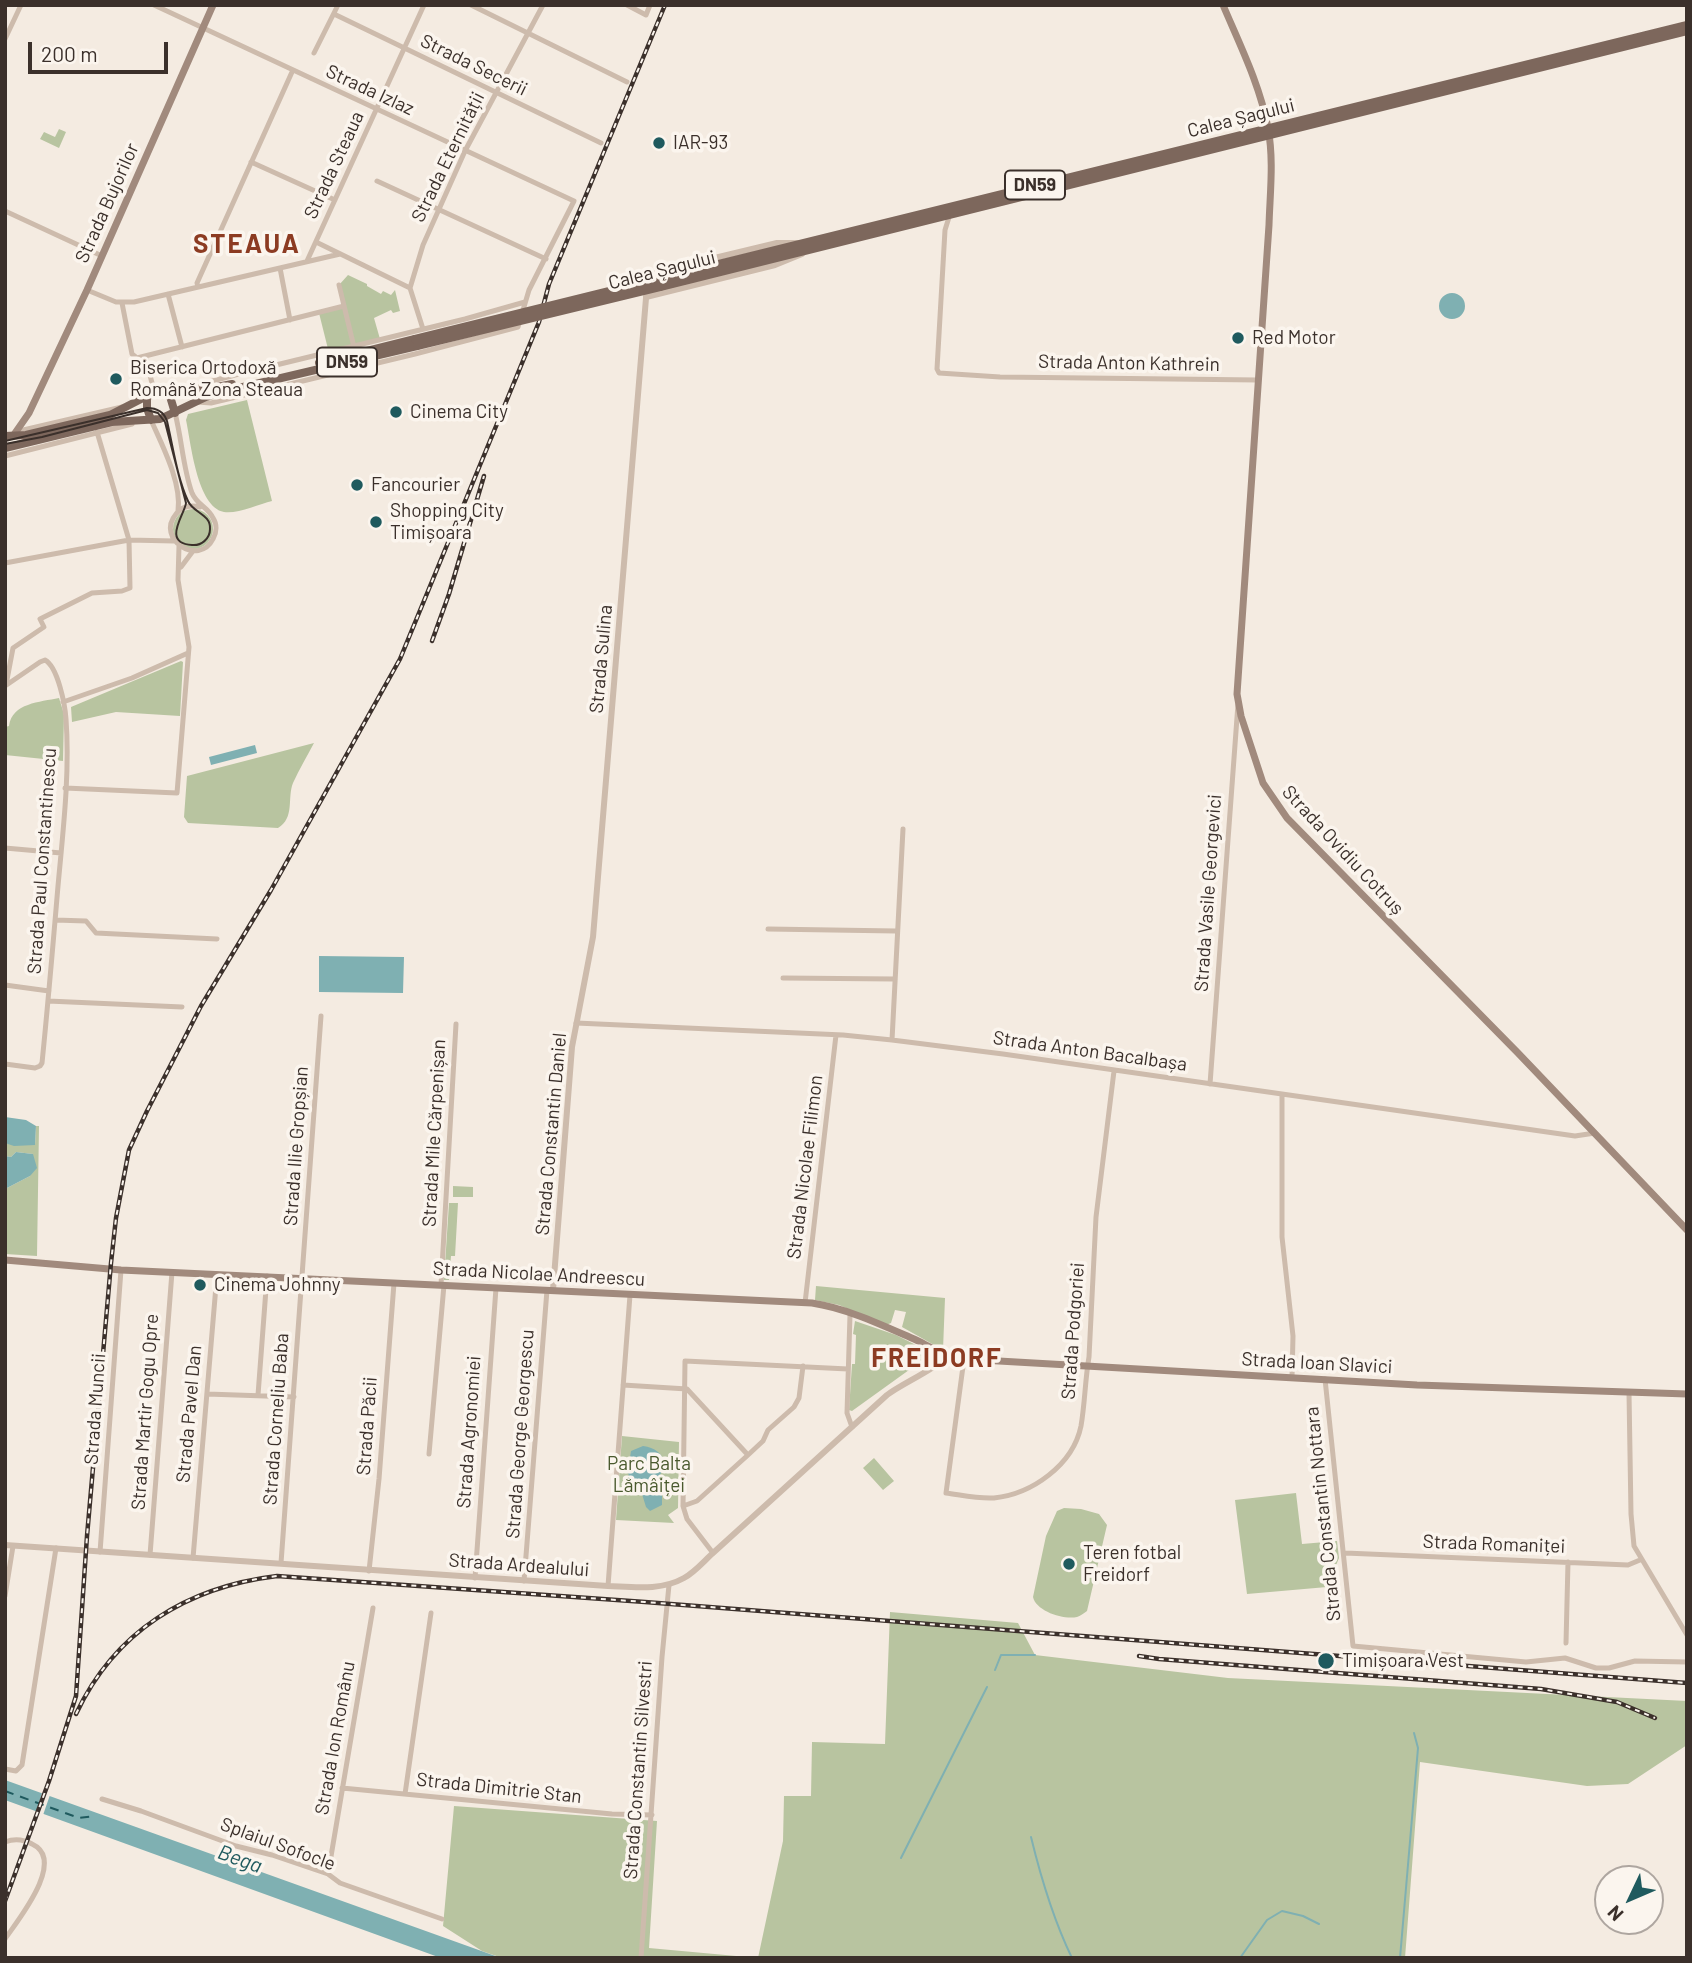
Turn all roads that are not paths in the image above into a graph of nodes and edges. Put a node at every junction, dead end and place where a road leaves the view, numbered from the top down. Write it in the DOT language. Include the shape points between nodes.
graph roads {
  1 [pos="21,5"];
  2 [pos="154,5"];
  3 [pos="213,5"];
  4 [pos="338,5"];
  5 [pos="424,5"];
  6 [pos="471,5"];
  7 [pos="543,5"];
  8 [pos="627,5"];
  9 [pos="650,5"];
  10 [pos="1223,5"];
  11 [pos="334,13"];
  12 [pos="1687,25"];
  13 [pos="202,28"];
  14 [pos="1687,31"];
  15 [pos="528,33"];
  16 [pos="5,39"];
  17 [pos="404,49"];
  18 [pos="314,53"];
  19 [pos="292,72"];
  20 [pos="627,82"];
  21 [pos="496,92"];
  22 [pos="376,110"];
  23 [pos="1269,132"];
  24 [pos="601,144"];
  25 [pos="465,151"];
  26 [pos="251,162"];
  27 [pos="377,181"];
  28 [pos="335,200"];
  29 [pos="439,210"];
  30 [pos="5,211"];
  31 [pos="950,214"];
  32 [pos="937,218"];
  33 [pos="945,230"];
  34 [pos="316,242"];
  35 [pos="803,243"];
  36 [pos="811,249"];
  37 [pos="340,254"];
  38 [pos="102,256"];
  39 [pos="546,258"];
  40 [pos="307,261"];
  41 [pos="279,268"];
  42 [pos="648,274"];
  43 [pos="659,283"];
  44 [pos="339,285"];
  45 [pos="198,287"];
  46 [pos="410,288"];
  47 [pos="87,290"];
  48 [pos="168,294"];
  49 [pos="646,297"];
  50 [pos="525,302"];
  51 [pos="122,303"];
  52 [pos="344,306"];
  53 [pos="474,316"];
  54 [pos="290,320"];
  55 [pos="423,329"];
  56 [pos="479,337"];
  57 [pos="416,342"];
  58 [pos="182,347"];
  59 [pos="354,347"];
  60 [pos="145,356"];
  61 [pos="1258,380"];
  62 [pos="152,383"];
  63 [pos="192,392"];
  64 [pos="164,393"];
  65 [pos="148,396"];
  66 [pos="196,402"];
  67 [pos="128,407"];
  68 [pos="175,413"];
  69 [pos="29,414"];
  70 [pos="151,420"];
  71 [pos="31,427"];
  72 [pos="97,432"];
  73 [pos="12,434"];
  74 [pos="5,448"];
  75 [pos="5,456"];
  76 [pos="200,507"];
  77 [pos="178,511"];
  78 [pos="170,530"];
  79 [pos="156,539"];
  80 [pos="129,540"];
  81 [pos="177,543"];
  82 [pos="194,551"];
  83 [pos="5,562"];
  84 [pos="179,570"];
  85 [pos="188,653"];
  86 [pos="5,685"];
  87 [pos="64,702"];
  88 [pos="1238,703"];
  89 [pos="1250,745"];
  90 [pos="1234,746"];
  91 [pos="65,788"];
  92 [pos="903,828"];
  93 [pos="5,848"];
  94 [pos="61,855"];
  95 [pos="55,920"];
  96 [pos="768,929"];
  97 [pos="896,931"];
  98 [pos="218,939"];
  99 [pos="783,978"];
  100 [pos="894,979"];
  101 [pos="5,985"];
  102 [pos="49,991"];
  103 [pos="48,1000"];
  104 [pos="182,1007"];
  105 [pos="321,1016"];
  106 [pos="576,1023"];
  107 [pos="456,1024"];
  108 [pos="836,1035"];
  109 [pos="892,1040"];
  110 [pos="5,1064"];
  111 [pos="1114,1071"];
  112 [pos="1209,1084"];
  113 [pos="1282,1095"];
  114 [pos="1595,1133"];
  115 [pos="1687,1230"];
  116 [pos="5,1260"];
  117 [pos="121,1270"];
  118 [pos="172,1272"];
  119 [pos="217,1274"];
  120 [pos="267,1276"];
  121 [pos="303,1278"];
  122 [pos="394,1283"];
  123 [pos="443,1285"];
  124 [pos="496,1288"];
  125 [pos="550,1290"];
  126 [pos="630,1295"];
  127 [pos="805,1303"];
  128 [pos="850,1315"];
  129 [pos="946,1355"];
  130 [pos="964,1359"];
  131 [pos="1087,1365"];
  132 [pos="803,1366"];
  133 [pos="849,1368"];
  134 [pos="1292,1377"];
  135 [pos="1325,1379"];
  136 [pos="623,1385"];
  137 [pos="683,1389"];
  138 [pos="1629,1393"];
  139 [pos="207,1394"];
  140 [pos="1687,1394"];
  141 [pos="258,1395"];
  142 [pos="294,1397"];
  143 [pos="852,1427"];
  144 [pos="429,1454"];
  145 [pos="748,1455"];
  146 [pos="683,1506"];
  147 [pos="9,1546"];
  148 [pos="56,1548"];
  149 [pos="100,1552"];
  150 [pos="713,1553"];
  151 [pos="1345,1553"];
  152 [pos="150,1555"];
  153 [pos="193,1558"];
  154 [pos="1640,1560"];
  155 [pos="1568,1562"];
  156 [pos="281,1563"];
  157 [pos="369,1571"];
  158 [pos="475,1578"];
  159 [pos="524,1581"];
  160 [pos="669,1585"];
  161 [pos="608,1587"];
  162 [pos="5,1596"];
  163 [pos="373,1608"];
  164 [pos="432,1612"];
  165 [pos="1687,1635"];
  166 [pos="1566,1643"];
  167 [pos="1687,1662"];
  168 [pos="5,1769"];
  169 [pos="342,1788"];
  170 [pos="405,1794"];
  171 [pos="102,1799"];
  172 [pos="652,1815"];
  173 [pos="5,1842"];
  174 [pos="328,1874"];
  175 [pos="442,1919"];
  176 [pos="5,1939"];
  177 [pos="641,1958"];
  1 -- 16 [label="street"];
  2 -- 13 [label="street, Strada Izlaz"];
  3 -- 13 [label="main road, Strada Bujorilor"];
  4 -- 11 [label="street"];
  5 -- 17 [label="street, Strada Steaua"];
  6 -- 15 [label="street"];
  7 -- 15 [label="street, Strada Eternității"];
  8 -- 9 [label="street" via="646,15"];
  10 -- 23 [label="main road, Strada Ovidiu Cotruș" via="1253,75"];
  11 -- 17 [label="street, Strada Secerii"];
  11 -- 18 [label="street"];
  12 -- 23 [label="main road, Calea Șagului / DN59"];
  13 -- 19 [label="street, Strada Izlaz"];
  13 -- 38 [label="main road, Strada Bujorilor"];
  14 -- 23 [label="main road, Calea Șagului / DN59"];
  15 -- 20 [label="street"];
  15 -- 21 [label="street, Strada Eternității"];
  17 -- 21 [label="street, Strada Secerii"];
  17 -- 22 [label="street, Strada Steaua"];
  19 -- 22 [label="street, Strada Izlaz"];
  19 -- 26 [label="street"];
  21 -- 24 [label="street, Strada Secerii"];
  21 -- 25 [label="street, Strada Eternității"];
  22 -- 25 [label="street, Strada Izlaz"];
  22 -- 28 [label="street, Strada Steaua"];
  23 -- 31 [label="main road, Calea Șagului / DN59"];
  23 -- 35 [label="main road, Calea Șagului / DN59"];
  23 -- 61 [label="main road, Strada Ovidiu Cotruș" via="1271,173"];
  25 -- 29 [label="street, Strada Eternității"];
  25 -- 39 [label="street, Strada Izlaz" via="574,201"];
  26 -- 28 [label="street"];
  26 -- 45 [label="street"];
  27 -- 29 [label="street"];
  28 -- 34 [label="street, Strada Steaua"];
  29 -- 39 [label="street"];
  29 -- 46 [label="street, Strada Eternității"];
  30 -- 38 [label="street"];
  31 -- 32 [label="main road, Calea Șagului / DN59"];
  31 -- 33 [label="street"];
  32 -- 33 [label="street"];
  32 -- 36 [label="main road, Calea Șagului / DN59"];
  33 -- 61 [label="street, Strada Anton Kathrein" via="937,372"];
  34 -- 37 [label="street"];
  34 -- 40 [label="street, Strada Steaua"];
  35 -- 42 [label="street, Calea Șagului" via="777,243"];
  35 -- 43 [label="main road, Calea Șagului / DN59"];
  36 -- 43 [label="main road, Calea Șagului / DN59"];
  36 -- 49 [label="street, Calea Șagului" via="775,265"];
  37 -- 40 [label="street"];
  37 -- 46 [label="street"];
  38 -- 47 [label="main road, Strada Bujorilor"];
  39 -- 50 [label="street"];
  40 -- 41 [label="street"];
  41 -- 45 [label="street"];
  41 -- 54 [label="street"];
  42 -- 49 [label="street, Strada Sulina"];
  43 -- 57 [label="main road, Calea Șagului / DN59, bridge"];
  44 -- 52 [label="street"];
  45 -- 48 [label="street"];
  46 -- 55 [label="street"];
  47 -- 51 [label="street"];
  47 -- 69 [label="main road, Strada Bujorilor"];
  48 -- 51 [label="street"];
  48 -- 58 [label="street"];
  49 -- 106 [label="street, Strada Sulina" via="593,936"];
  50 -- 53 [label="street, Calea Șagului"];
  50 -- 56 [label="street, Calea Șagului" via="518,327"];
  51 -- 60 [label="street" via="132,354"];
  52 -- 54 [label="street"];
  52 -- 59 [label="street"];
  53 -- 55 [label="street, Calea Șagului"];
  53 -- 56 [label="street" via="486,325"];
  54 -- 58 [label="street"];
  55 -- 59 [label="street, Calea Șagului"];
  56 -- 66 [label="street, Calea Șagului" via="211,403"];
  57 -- 63 [label="main road, Calea Șagului / DN59"];
  57 -- 66 [label="main road, Calea Șagului / DN59"];
  58 -- 60 [label="street"];
  59 -- 63 [label="street, Calea Șagului" via="205,383"];
  60 -- 62 [label="street"];
  61 -- 88 [label="main road, Strada Ovidiu Cotruș"];
  62 -- 64 [label="street"];
  62 -- 65 [label="street"];
  63 -- 64 [label="main road, Calea Șagului / DN59"];
  64 -- 65 [label="main road, Calea Șagului / DN59"];
  64 -- 68 [label="main road"];
  65 -- 67 [label="main road, Calea Șagului / DN59"];
  65 -- 70 [label="main road"];
  66 -- 68 [label="main road, Calea Șagului / DN59"];
  67 -- 71 [label="street, Calea Șagului"];
  67 -- 73 [label="main road, Calea Șagului / DN59" via="26,435"];
  68 -- 70 [label="main road, Calea Șagului / DN59"];
  68 -- 76 [label="street" via="186,469"];
  69 -- 71 [label="street"];
  69 -- 73 [label="main road, Strada Bujorilor"];
  70 -- 72 [label="street, Calea Șagului"];
  70 -- 74 [label="main road, Calea Șagului / DN59" via="112,422"];
  70 -- 77 [label="street" via="169,461"];
  71 -- 73 [label="street, Calea Șagului"];
  72 -- 75 [label="street, Calea Șagului"];
  72 -- 80 [label="street"];
  76 -- 77 [label="street"];
  76 -- 82 [label="street" via="211,514 216,529 209,544"];
  77 -- 78 [label="street"];
  78 -- 79 [label="street"];
  78 -- 81 [label="street"];
  79 -- 80 [label="street"];
  79 -- 81 [label="street"];
  80 -- 83 [label="street"];
  80 -- 86 [label="street" via="130,588 92,593 40,619 44,627 13,649"];
  81 -- 82 [label="street"];
  81 -- 84 [label="street"];
  82 -- 84 [label="street"];
  84 -- 85 [label="street"];
  85 -- 87 [label="street"];
  85 -- 91 [label="street" via="177,793"];
  86 -- 87 [label="street, Strada Paul Constantinescu" via="47,661 54,668"];
  87 -- 91 [label="street, Strada Paul Constantinescu"];
  88 -- 89 [label="main road, Strada Ovidiu Cotruș"];
  88 -- 90 [label="street, Strada Vasile Georgevici"];
  89 -- 90 [label="street"];
  89 -- 114 [label="main road, Strada Ovidiu Cotruș" via="1263,783 1287,818"];
  90 -- 112 [label="street, Strada Vasile Georgevici"];
  91 -- 94 [label="street, Strada Paul Constantinescu"];
  92 -- 97 [label="street"];
  93 -- 94 [label="street"];
  94 -- 95 [label="street, Strada Paul Constantinescu"];
  95 -- 98 [label="street" via="86,921 96,933"];
  95 -- 102 [label="street, Strada Paul Constantinescu"];
  96 -- 97 [label="street"];
  97 -- 100 [label="street"];
  99 -- 100 [label="street"];
  100 -- 109 [label="street"];
  101 -- 102 [label="street"];
  102 -- 103 [label="street, Strada Paul Constantinescu"];
  103 -- 104 [label="street"];
  103 -- 110 [label="street, Strada Paul Constantinescu" via="40,1066"];
  105 -- 121 [label="street, Strada Ilie Gropșian"];
  106 -- 108 [label="street, Strada Anton Bacalbașa"];
  106 -- 125 [label="street, Strada Constantin Daniel"];
  107 -- 123 [label="street, Strada Mile Cărpenișan"];
  108 -- 109 [label="street, Strada Anton Bacalbașa"];
  108 -- 127 [label="street, Strada Nicolae Filimon"];
  109 -- 111 [label="street, Strada Anton Bacalbașa"];
  111 -- 112 [label="street, Strada Anton Bacalbașa"];
  111 -- 131 [label="street, Strada Podgoriei" via="1096,1217"];
  112 -- 113 [label="street, Strada Anton Bacalbașa"];
  113 -- 114 [label="street, Strada Anton Bacalbașa" via="1575,1136"];
  113 -- 134 [label="street" via="1282,1237 1293,1336"];
  114 -- 115 [label="main road, Strada Ovidiu Cotruș"];
  116 -- 117 [label="main road, Strada Nicolae Andreescu"];
  117 -- 118 [label="main road, Strada Nicolae Andreescu"];
  117 -- 149 [label="street, Strada Muncii"];
  118 -- 119 [label="main road, Strada Nicolae Andreescu"];
  118 -- 152 [label="street, Strada Martir Gogu Opre"];
  119 -- 120 [label="main road, Strada Nicolae Andreescu"];
  119 -- 139 [label="street, Strada Pavel Dan"];
  120 -- 121 [label="main road, Strada Nicolae Andreescu"];
  120 -- 141 [label="street"];
  121 -- 122 [label="main road, Strada Nicolae Andreescu"];
  121 -- 142 [label="street, Strada Corneliu Baba"];
  122 -- 123 [label="main road, Strada Nicolae Andreescu"];
  122 -- 157 [label="street, Strada Păcii"];
  123 -- 124 [label="main road, Strada Nicolae Andreescu"];
  123 -- 144 [label="street, Strada Mile Cărpenișan"];
  124 -- 125 [label="main road, Strada Nicolae Andreescu"];
  124 -- 158 [label="street, Strada Agronomiei"];
  125 -- 126 [label="main road, Strada Nicolae Andreescu"];
  125 -- 159 [label="street, Strada George Georgescu"];
  126 -- 127 [label="main road, Strada Nicolae Andreescu"];
  126 -- 136 [label="street"];
  127 -- 128 [label="main road, Strada Nicolae Andreescu" via="830,1306"];
  128 -- 129 [label="main road, Strada Nicolae Andreescu"];
  128 -- 133 [label="street"];
  129 -- 130 [label="main road, Strada Ioan Slavici"];
  129 -- 143 [label="street, Strada Ardealului" via="896,1388"];
  130 -- 131 [label="main road, Strada Ioan Slavici"];
  130 -- 131 [label="street, Strada Podgoriei" via="946,1493 984,1498 1030,1487 1068,1455 1079,1434"];
  131 -- 134 [label="main road, Strada Ioan Slavici"];
  132 -- 133 [label="street"];
  132 -- 137 [label="street" via="685,1361"];
  132 -- 145 [label="street" via="797,1403"];
  133 -- 143 [label="street" via="847,1413"];
  134 -- 135 [label="main road, Strada Ioan Slavici"];
  135 -- 138 [label="main road, Strada Ioan Slavici"];
  135 -- 151 [label="street, Strada Constantin Nottara"];
  136 -- 137 [label="street"];
  136 -- 161 [label="street"];
  137 -- 145 [label="street" via="690,1391"];
  137 -- 146 [label="street"];
  138 -- 140 [label="main road, Strada Ioan Slavici"];
  138 -- 154 [label="street" via="1632,1537"];
  139 -- 141 [label="street"];
  139 -- 153 [label="street, Strada Pavel Dan"];
  141 -- 142 [label="street"];
  142 -- 156 [label="street, Strada Corneliu Baba"];
  143 -- 150 [label="street, Strada Ardealului"];
  145 -- 146 [label="street" via="697,1501"];
  146 -- 150 [label="street" via="687,1519"];
  147 -- 148 [label="street, Strada Ardealului"];
  147 -- 162 [label="street"];
  148 -- 149 [label="street, Strada Ardealului"];
  148 -- 168 [label="street" via="22,1765 19,1770"];
  149 -- 152 [label="street, Strada Ardealului"];
  150 -- 160 [label="street, Strada Ardealului" via="686,1577"];
  151 -- 155 [label="street, Strada Romaniței"];
  151 -- 167 [label="street, Strada Constantin Nottara" via="1353,1646 1526,1662 1565,1658 1596,1668 1635,1661"];
  152 -- 153 [label="street, Strada Ardealului"];
  153 -- 156 [label="street, Strada Ardealului"];
  154 -- 155 [label="street, Strada Romaniței" via="1628,1564"];
  154 -- 165 [label="street"];
  155 -- 166 [label="street"];
  156 -- 157 [label="street, Strada Ardealului"];
  157 -- 158 [label="street, Strada Ardealului"];
  158 -- 159 [label="street, Strada Ardealului"];
  159 -- 161 [label="street, Strada Ardealului"];
  160 -- 161 [label="street, Strada Ardealului"];
  160 -- 172 [label="street, Strada Constantin Silvestri"];
  163 -- 169 [label="street, Strada Ion Românu"];
  164 -- 170 [label="street"];
  169 -- 170 [label="street, Strada Dimitrie Stan"];
  169 -- 174 [label="street, Strada Ion Românu"];
  170 -- 172 [label="street, Strada Dimitrie Stan"];
  171 -- 174 [label="street, Splaiul Sofocle"];
  172 -- 177 [label="street, Strada Constantin Silvestri"];
  173 -- 176 [label="street" via="18,1839 38,1847 45,1866"];
  174 -- 175 [label="street, Splaiul Sofocle" via="340,1883"];
}
